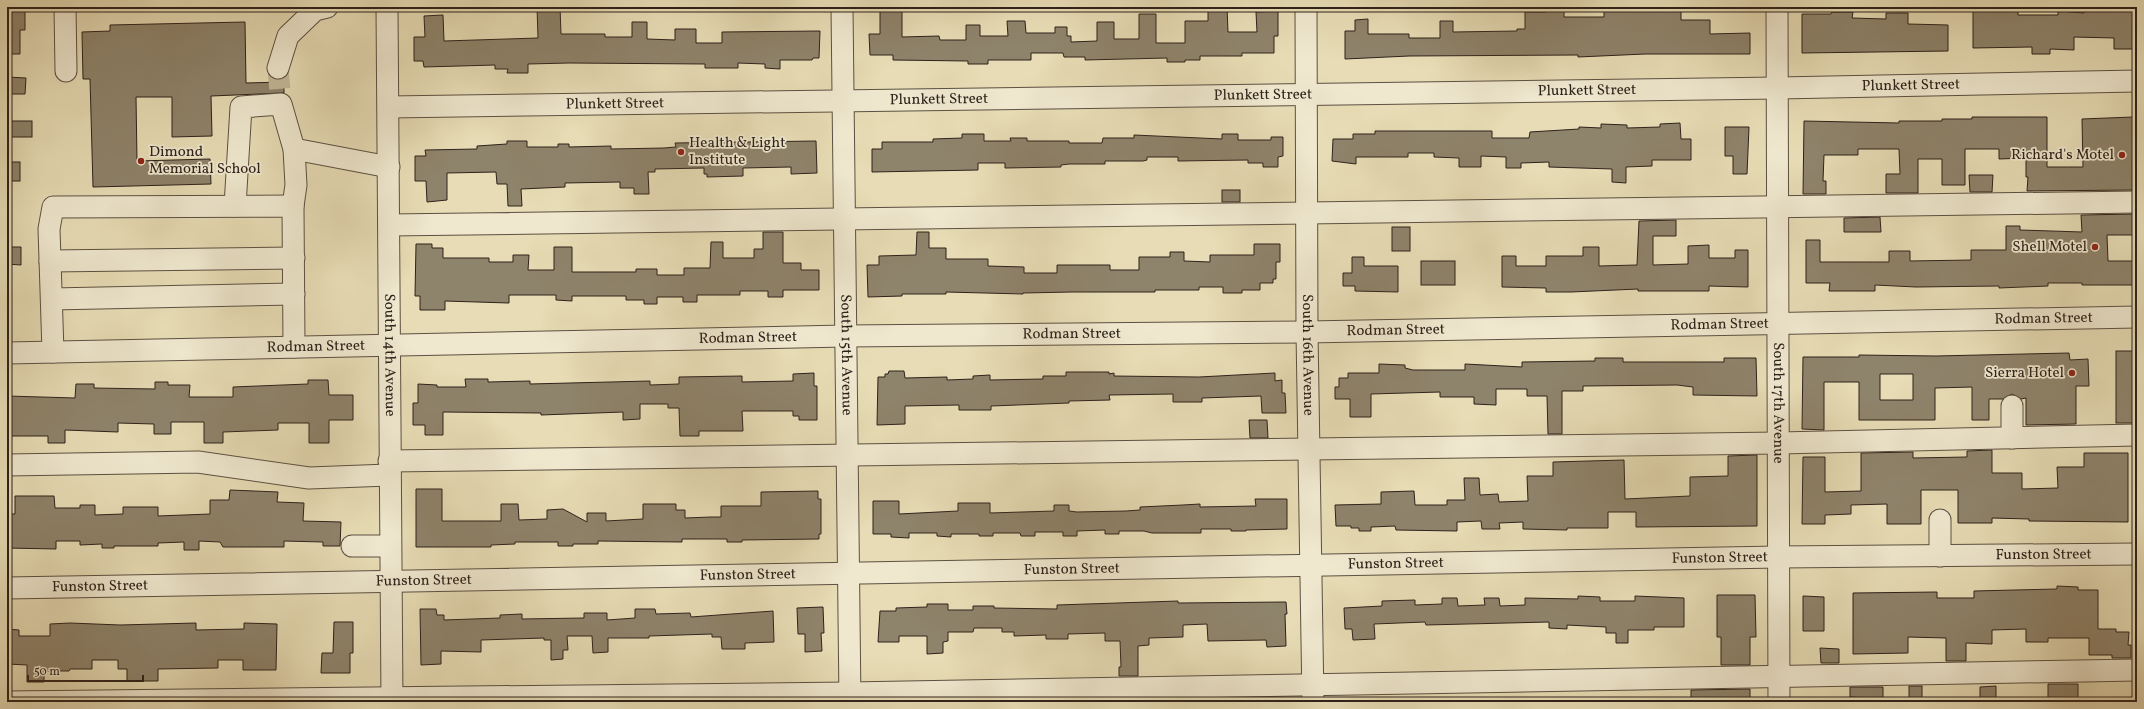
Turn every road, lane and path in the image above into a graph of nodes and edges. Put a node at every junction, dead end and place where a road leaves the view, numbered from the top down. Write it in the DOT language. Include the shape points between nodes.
graph roads {
  1 [pos="65,7"];
  2 [pos="328,7"];
  3 [pos="387,7"];
  4 [pos="842,7"];
  5 [pos="1306,7"];
  6 [pos="1777,7"];
  7 [pos="278,68"];
  8 [pos="66,71"];
  9 [pos="2137,81"];
  10 [pos="1778,88"];
  11 [pos="1305,95"];
  12 [pos="842,101"];
  13 [pos="388,107"];
  14 [pos="294,149"];
  15 [pos="389,167"];
  16 [pos="2137,202"];
  17 [pos="234,206"];
  18 [pos="293,206"];
  19 [pos="1778,206"];
  20 [pos="1306,213"];
  21 [pos="843,219"];
  22 [pos="388,225"];
  23 [pos="294,258"];
  24 [pos="50,261"];
  25 [pos="294,294"];
  26 [pos="52,299"];
  27 [pos="2137,317"];
  28 [pos="1779,322"];
  29 [pos="1307,332"];
  30 [pos="845,336"];
  31 [pos="388,345"];
  32 [pos="294,347"];
  33 [pos="7,352"];
  34 [pos="53,352"];
  35 [pos="2012,406"];
  36 [pos="2137,435"];
  37 [pos="2012,438"];
  38 [pos="1779,443"];
  39 [pos="1309,449"];
  40 [pos="846,456"];
  41 [pos="7,464"];
  42 [pos="390,468"];
  43 [pos="1940,520"];
  44 [pos="352,546"];
  45 [pos="390,546"];
  46 [pos="2137,554"];
  47 [pos="1940,556"];
  48 [pos="1778,557"];
  49 [pos="1311,566"];
  50 [pos="848,574"];
  51 [pos="390,581"];
  52 [pos="7,588"];
  53 [pos="2137,670"];
  54 [pos="1779,676"];
  55 [pos="1313,693"];
  56 [pos="850,697"];
  57 [pos="392,700"];
  58 [pos="7,702"];
  59 [pos="1779,702"];
  1 -- 8 [label="street"];
  2 -- 7 [label="street" via="315,10 288,36"];
  3 -- 13 [label="street, South 14th Avenue"];
  4 -- 12 [label="street, South 15th Avenue"];
  5 -- 11 [label="street, South 16th Avenue"];
  6 -- 10 [label="street, South 17th Avenue"];
  9 -- 10 [label="street, Plunkett Street"];
  10 -- 11 [label="street, Plunkett Street"];
  10 -- 19 [label="street, South 17th Avenue"];
  11 -- 12 [label="street, Plunkett Street"];
  11 -- 20 [label="street, South 16th Avenue"];
  12 -- 13 [label="street, Plunkett Street"];
  12 -- 21 [label="street, South 15th Avenue"];
  13 -- 15 [label="street, South 14th Avenue"];
  14 -- 15 [label="street"];
  14 -- 17 [label="street" via="281,104 241,107"];
  14 -- 18 [label="street" via="296,185"];
  15 -- 22 [label="street, South 14th Avenue"];
  16 -- 19 [label="street"];
  17 -- 18 [label="street"];
  17 -- 24 [label="street" via="53,207 49,229"];
  18 -- 23 [label="street"];
  19 -- 20 [label="street"];
  19 -- 28 [label="street, South 17th Avenue"];
  20 -- 21 [label="street"];
  20 -- 29 [label="street, South 16th Avenue"];
  21 -- 22 [label="street"];
  21 -- 30 [label="street, South 15th Avenue"];
  22 -- 31 [label="street, South 14th Avenue"];
  23 -- 24 [label="street"];
  23 -- 25 [label="street"];
  24 -- 26 [label="street"];
  25 -- 26 [label="street"];
  25 -- 32 [label="street"];
  26 -- 34 [label="street"];
  27 -- 28 [label="street, Rodman Street"];
  28 -- 29 [label="street, Rodman Street"];
  28 -- 38 [label="street, South 17th Avenue"];
  29 -- 30 [label="street, Rodman Street"];
  29 -- 39 [label="street, South 16th Avenue"];
  30 -- 31 [label="street, Rodman Street"];
  30 -- 40 [label="street, South 15th Avenue"];
  31 -- 32 [label="street, Rodman Street"];
  31 -- 42 [label="street, South 14th Avenue"];
  32 -- 34 [label="street, Rodman Street"];
  33 -- 34 [label="street, Rodman Street"];
  35 -- 37 [label="street"];
  36 -- 37 [label="street"];
  37 -- 38 [label="street"];
  38 -- 39 [label="street"];
  38 -- 48 [label="street, South 17th Avenue"];
  39 -- 40 [label="street"];
  39 -- 49 [label="street, South 16th Avenue"];
  40 -- 42 [label="street"];
  40 -- 50 [label="street, South 15th Avenue"];
  41 -- 42 [label="street" via="198,462 309,478"];
  42 -- 45 [label="street, South 14th Avenue"];
  43 -- 47 [label="street"];
  44 -- 45 [label="street"];
  45 -- 51 [label="street, South 14th Avenue"];
  46 -- 47 [label="street, Funston Street"];
  47 -- 48 [label="street, Funston Street"];
  48 -- 49 [label="street, Funston Street"];
  48 -- 54 [label="street, South 17th Avenue"];
  49 -- 50 [label="street, Funston Street"];
  49 -- 55 [label="street, South 16th Avenue"];
  50 -- 51 [label="street, Funston Street"];
  50 -- 56 [label="street, South 15th Avenue"];
  51 -- 52 [label="street, Funston Street"];
  51 -- 57 [label="street, South 14th Avenue"];
  53 -- 54 [label="street"];
  54 -- 55 [label="street"];
  54 -- 59 [label="street, South 17th Avenue"];
  55 -- 56 [label="street"];
  56 -- 57 [label="street"];
  57 -- 58 [label="street"];
}
